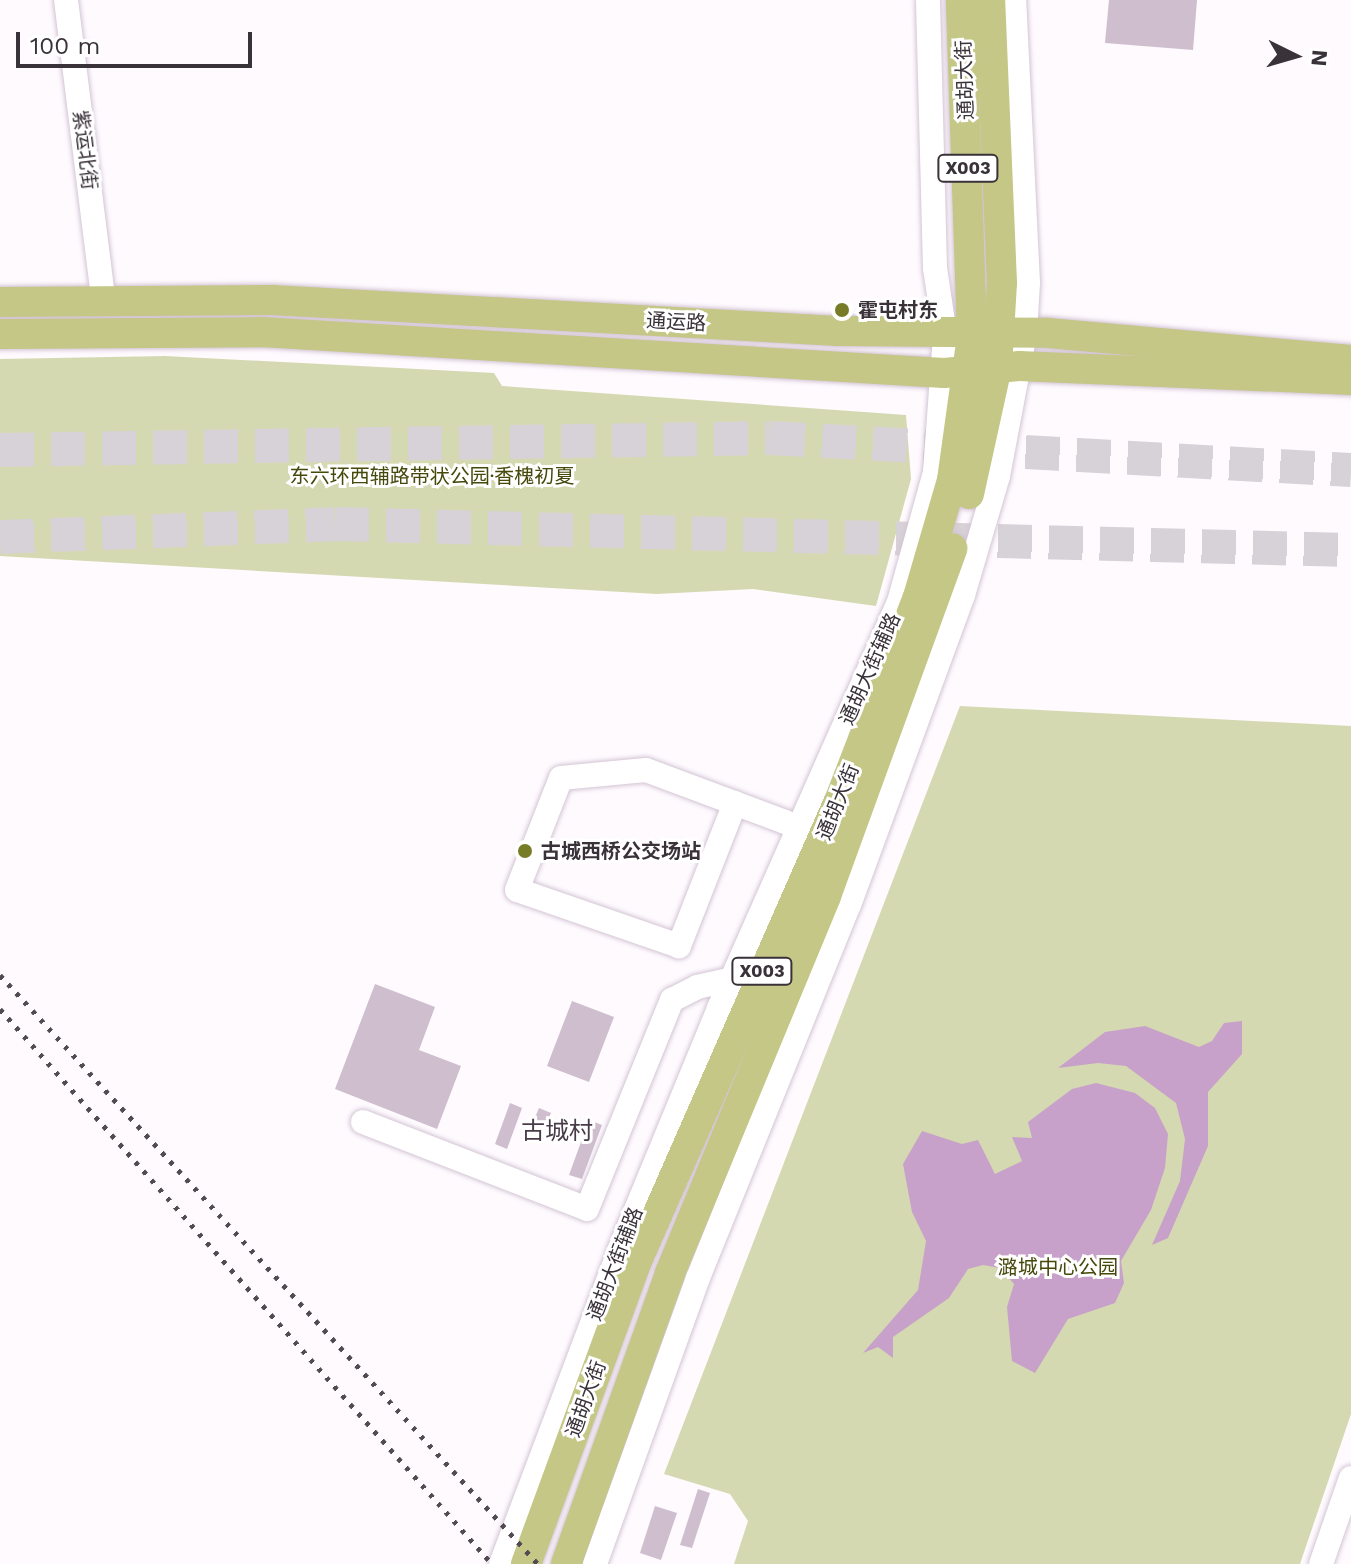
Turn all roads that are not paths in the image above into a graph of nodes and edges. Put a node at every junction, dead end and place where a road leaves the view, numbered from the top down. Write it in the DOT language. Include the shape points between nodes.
graph roads {
  1 [pos="66,0"];
  2 [pos="928,0"];
  3 [pos="961,0"];
  4 [pos="990,0"];
  5 [pos="1014,0"];
  6 [pos="103,299"];
  7 [pos="0,302"];
  8 [pos="0,334"];
  9 [pos="985,335"];
  10 [pos="1351,360"];
  11 [pos="983,369"];
  12 [pos="1351,380"];
  13 [pos="735,803"];
  14 [pos="833,842"];
  15 [pos="746,977"];
  16 [pos="363,1122"];
  17 [pos="1351,1478"];
  18 [pos="501,1564"];
  19 [pos="526,1564"];
  20 [pos="566,1564"];
  21 [pos="595,1564"];
  22 [pos="1321,1564"];
  1 -- 6 [label="street, 紫运北街"];
  2 -- 9 [label="street" via="935,268"];
  3 -- 9 [label="main road, 通胡大街 / X003"];
  4 -- 9 [label="main road, 通胡大街 / X003" via="1002,283"];
  5 -- 9 [label="street" via="1027,210"];
  6 -- 7 [label="main road, 通运路"];
  6 -- 9 [label="main road, 通运路" via="272,300"];
  8 -- 11 [label="main road, 通运路" via="261,332"];
  9 -- 10 [label="main road, 通运路"];
  9 -- 11 [label="main road, 通胡大街 / X003"];
  9 -- 11 [label="street"];
  11 -- 12 [label="main road, 通运路"];
  11 -- 14 [label="main road, 通胡大街 / X003" via="918,597"];
  11 -- 14 [label="street" via="998,476 963,595"];
  13 -- 13 [label="street" via="679,946 517,890 561,778 646,770"];
  13 -- 14 [label="street"];
  14 -- 15 [label="main road, 通胡大街 / X003"];
  14 -- 20 [label="main road, 通胡大街 / X003"];
  14 -- 21 [label="street" via="698,1278"];
  15 -- 16 [label="street" via="672,1000 587,1209"];
  15 -- 18 [label="street, 通胡大街辅路" via="619,1251"];
  15 -- 19 [label="main road, 通胡大街 / X003"];
  17 -- 22 [label="street"];
}
